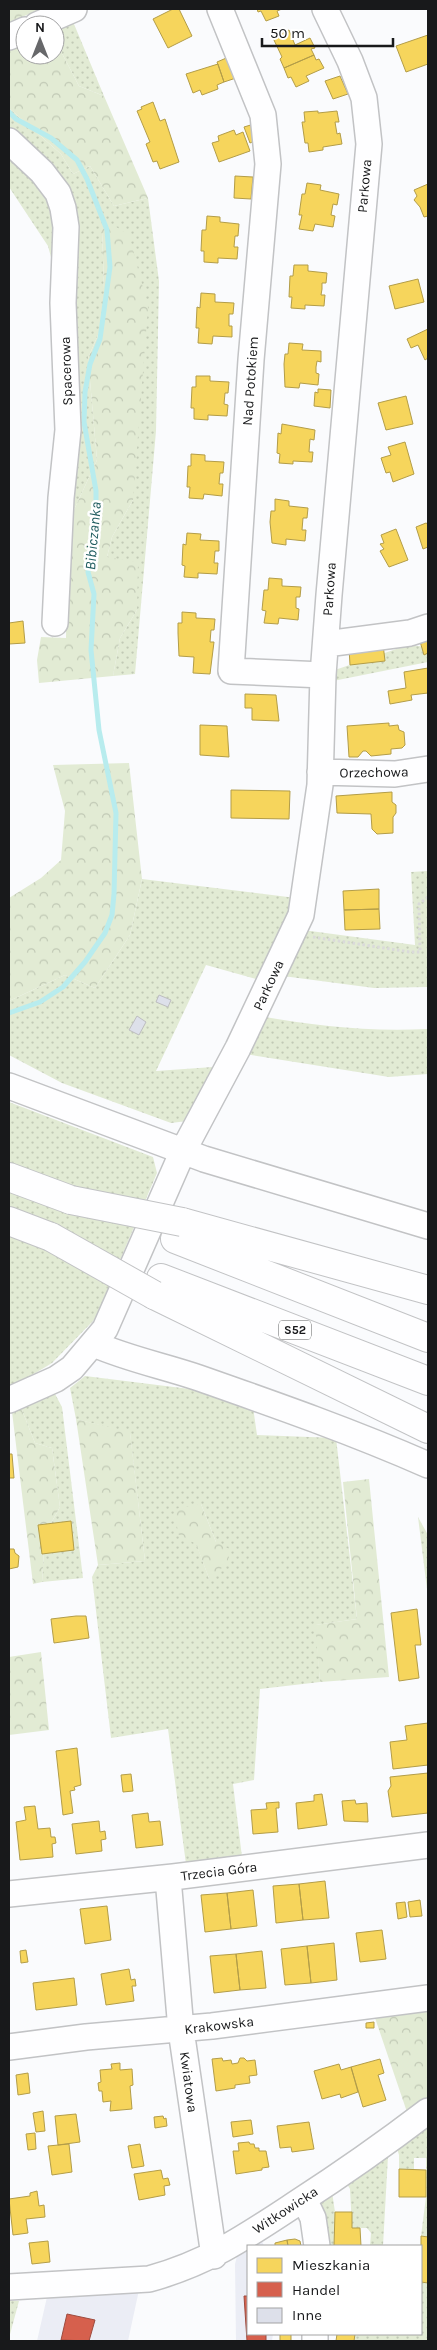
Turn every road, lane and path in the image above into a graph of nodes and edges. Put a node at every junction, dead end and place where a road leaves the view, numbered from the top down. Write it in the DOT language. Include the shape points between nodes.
graph roads {
  1 [pos="74,9"];
  2 [pos="220,9"];
  3 [pos="325,9"];
  4 [pos="60,15"];
  5 [pos="9,140"];
  6 [pos="55,623"];
  7 [pos="428,627"];
  8 [pos="326,644"];
  9 [pos="323,675"];
  10 [pos="428,769"];
  11 [pos="320,772"];
  12 [pos="428,898"];
  13 [pos="292,934"];
  14 [pos="9,1086"];
  15 [pos="183,1150"];
  16 [pos="9,1177"];
  17 [pos="9,1221"];
  18 [pos="428,1226"];
  19 [pos="178,1230"];
  20 [pos="158,1287"];
  21 [pos="428,1290"];
  22 [pos="428,1338"];
  23 [pos="94,1344"];
  24 [pos="428,1381"];
  25 [pos="9,1400"];
  26 [pos="428,1429"];
  27 [pos="428,1465"];
  28 [pos="428,1845"];
  29 [pos="168,1878"];
  30 [pos="9,1894"];
  31 [pos="428,1998"];
  32 [pos="181,2030"];
  33 [pos="9,2047"];
  34 [pos="428,2111"];
  35 [pos="304,2199"];
  36 [pos="317,2245"];
  37 [pos="214,2256"];
  38 [pos="9,2287"];
  1 -- 4 [label="street"];
  2 -- 9 [label="street, Nad Potokiem" via="263,115 268,164 251,360 231,671"];
  3 -- 8 [label="street, Parkowa" via="364,98 369,144"];
  5 -- 6 [label="street, Spacerowa" via="42,172 58,193 66,227 63,303 68,430"];
  7 -- 8 [label="street" via="410,633"];
  8 -- 9 [label="street, Parkowa"];
  9 -- 11 [label="street, Parkowa"];
  10 -- 11 [label="street, Orzechowa" via="395,774"];
  11 -- 13 [label="street, Parkowa" via="301,915"];
  12 -- 13 [label="path" via="419,904 420,952"];
  13 -- 15 [label="street, Parkowa" via="238,1048"];
  14 -- 15 [label="street"];
  15 -- 18 [label="street"];
  15 -- 23 [label="street, Parkowa" via="113,1314"];
  16 -- 19 [label="highway, bridge" via="71,1200"];
  17 -- 20 [label="highway, bridge"];
  19 -- 21 [label="highway"];
  19 -- 22 [label="highway"];
  20 -- 24 [label="highway, S52"];
  20 -- 26 [label="highway"];
  23 -- 25 [label="street, Parkowa" via="72,1368 56,1379"];
  23 -- 27 [label="street" via="121,1356 189,1375 327,1424"];
  28 -- 29 [label="street, Trzecia Góra"];
  29 -- 30 [label="street, Trzecia Góra"];
  29 -- 32 [label="street, Kwiatowa"];
  31 -- 32 [label="street, Krakowska"];
  32 -- 33 [label="street, Krakowska"];
  32 -- 37 [label="street, Kwiatowa"];
  34 -- 35 [label="street, Witkowicka"];
  35 -- 36 [label="street" via="313,2218"];
  35 -- 37 [label="street, Witkowicka"];
  37 -- 38 [label="street, Witkowicka" via="149,2279"];
}
